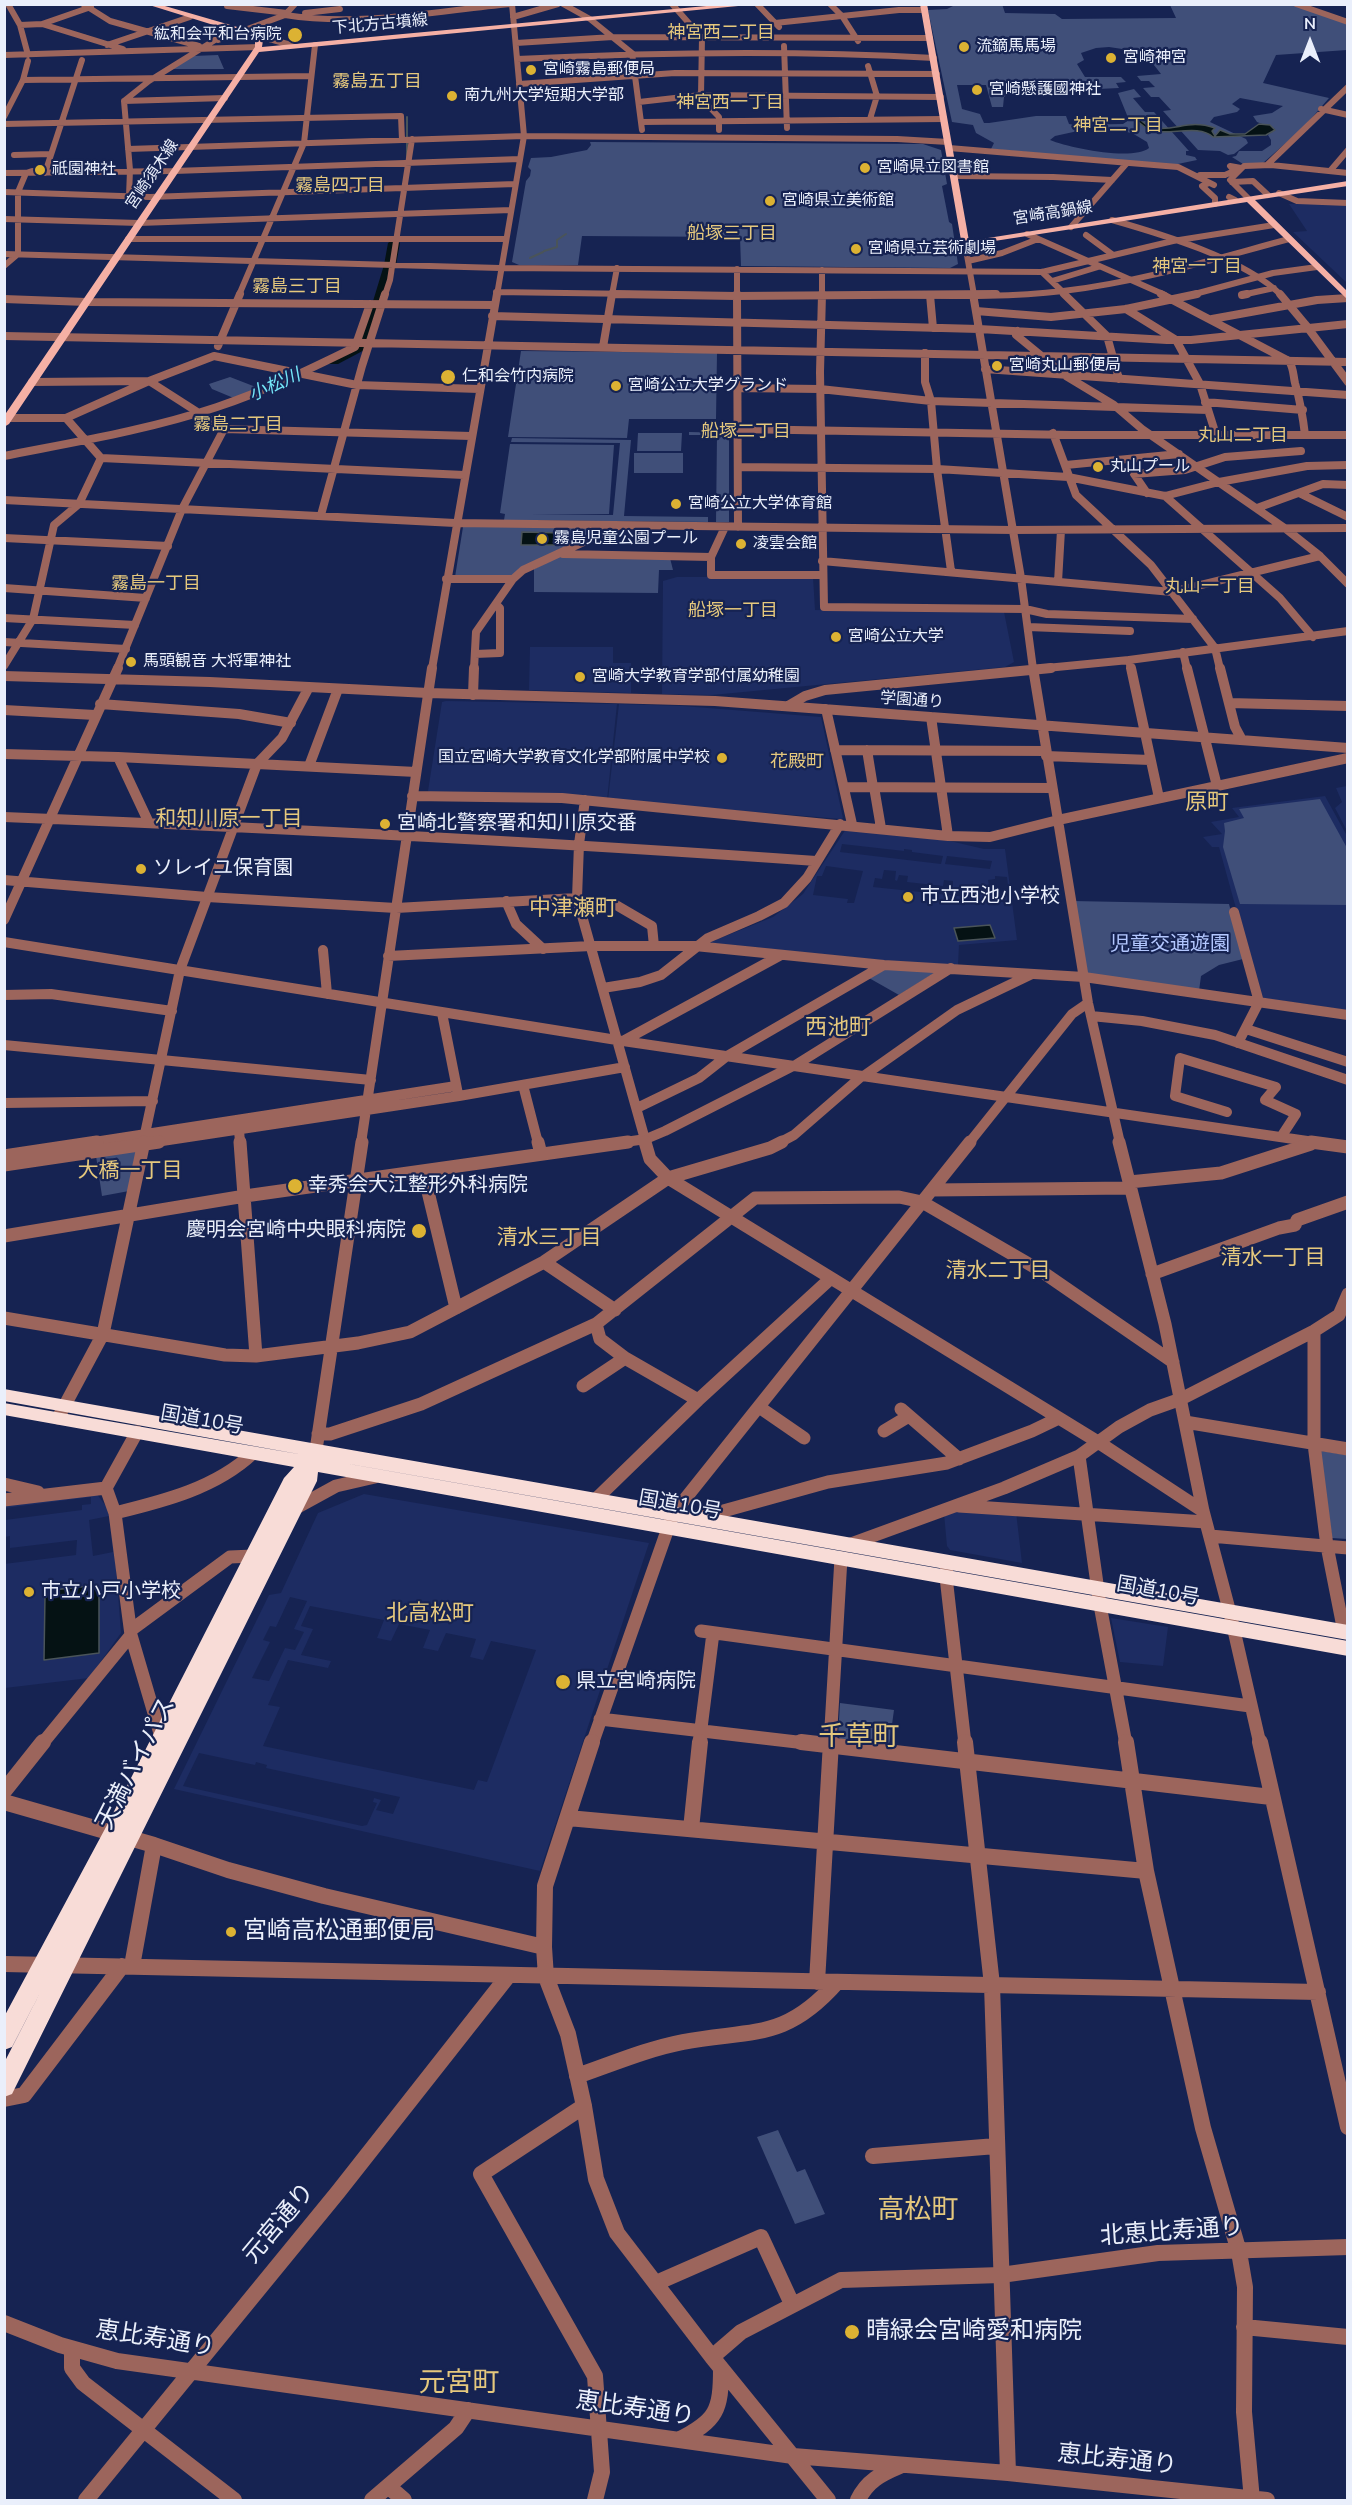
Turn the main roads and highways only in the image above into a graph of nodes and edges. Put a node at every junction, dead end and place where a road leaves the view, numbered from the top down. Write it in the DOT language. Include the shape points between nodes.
graph roads {
  1 [pos="149,4"];
  2 [pos="734,4"];
  3 [pos="757,4"];
  4 [pos="924,7"];
  5 [pos="676,9"];
  6 [pos="514,22"];
  7 [pos="258,48"];
  8 [pos="1347,183"];
  9 [pos="1248,198"];
  10 [pos="1347,297"];
  11 [pos="6,420"];
  12 [pos="4,1395"];
  13 [pos="4,1409"];
  14 [pos="61,1412"];
  15 [pos="314,1449"];
  16 [pos="670,1520"];
  17 [pos="844,1552"];
  18 [pos="1346,1638"];
  19 [pos="121,1836"];
  20 [pos="4,2040"];
  21 [pos="4,2087"];
  1 -- 7 [label="main road" via="255,35"];
  2 -- 5 [label="main road, 下北方古墳線"];
  3 -- 5 [label="main road, 下北方古墳線"];
  4 -- 9 [label="main road, 宮崎高鍋線" via="965,244"];
  5 -- 6 [label="main road, 下北方古墳線" via="589,19"];
  6 -- 7 [label="main road, 下北方古墳線"];
  6 -- 7 [label="main road, 下北方古墳線"];
  7 -- 11 [label="main road, 宮崎須木線"];
  8 -- 9 [label="main road, 宮崎高鍋線"];
  9 -- 10 [label="main road"];
  12 -- 14 [label="highway, 国道10号"];
  13 -- 14 [label="highway, 国道10号"];
  14 -- 15 [label="highway, 国道10号"];
  14 -- 15 [label="highway, 国道10号" via="137,1432 253,1453"];
  15 -- 16 [label="highway, 国道10号" via="595,1500"];
  15 -- 16 [label="highway, 国道10号" via="382,1476"];
  15 -- 19 [label="highway, 天満バイパス" via="292,1478 161,1737"];
  15 -- 19 [label="highway, 天満バイパス" via="308,1481"];
  16 -- 17 [label="highway, 国道10号"];
  16 -- 17 [label="highway, 国道10号" via="697,1518"];
  17 -- 18 [label="highway, 国道10号"];
  19 -- 20 [label="highway, 天満バイパス" via="44,1964"];
  19 -- 21 [label="highway, 天満バイパス" via="67,1965"];
}
